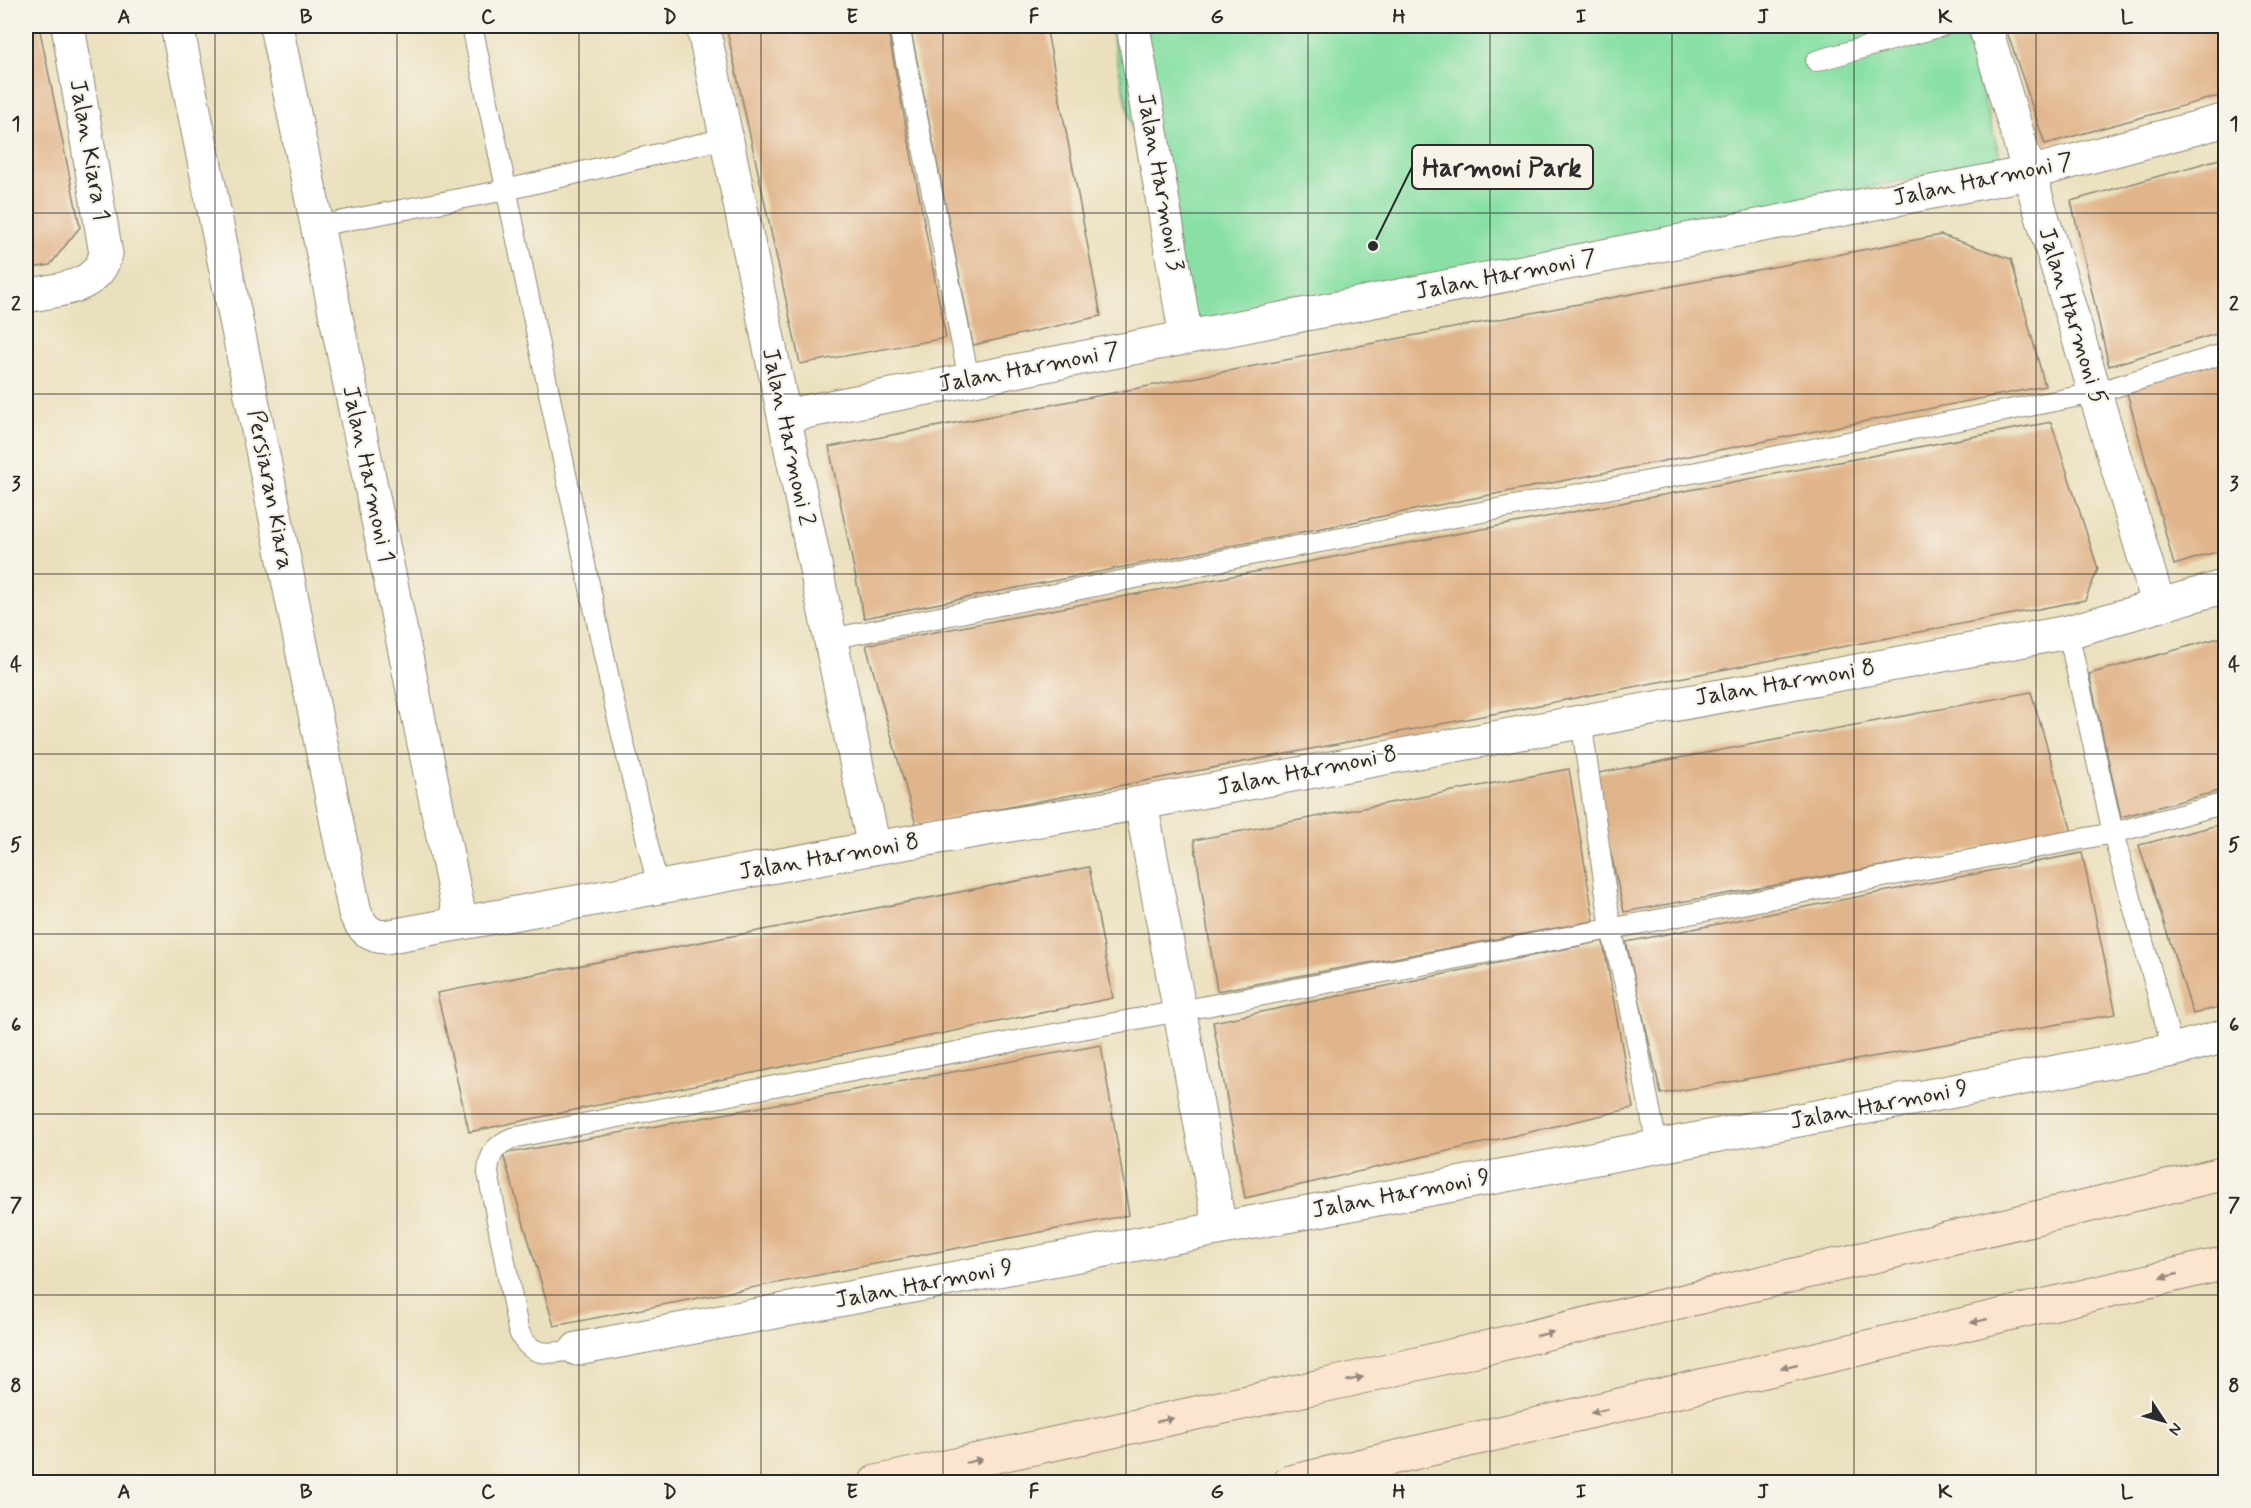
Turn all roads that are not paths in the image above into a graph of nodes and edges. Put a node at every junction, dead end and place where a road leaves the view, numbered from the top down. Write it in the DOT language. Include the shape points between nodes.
graph roads {
  1 [pos="68,26"];
  2 [pos="177,26"];
  3 [pos="276,26"];
  4 [pos="472,26"];
  5 [pos="703,26"];
  6 [pos="899,26"];
  7 [pos="1133,26"];
  8 [pos="1942,26"];
  9 [pos="1985,26"];
  10 [pos="1816,61"];
  11 [pos="2226,120"];
  12 [pos="726,138"];
  13 [pos="2029,172"];
  14 [pos="506,190"];
  15 [pos="317,226"];
  16 [pos="26,296"];
  17 [pos="1186,338"];
  18 [pos="2226,352"];
  19 [pos="969,380"];
  20 [pos="2095,393"];
  21 [pos="784,416"];
  22 [pos="2226,586"];
  23 [pos="2159,606"];
  24 [pos="2068,632"];
  25 [pos="830,639"];
  26 [pos="1581,720"];
  27 [pos="1141,802"];
  28 [pos="2226,803"];
  29 [pos="2113,833"];
  30 [pos="874,848"];
  31 [pos="658,887"];
  32 [pos="461,923"];
  33 [pos="1611,929"];
  34 [pos="385,937"];
  35 [pos="1180,1011"];
  36 [pos="2226,1036"];
  37 [pos="2173,1050"];
  38 [pos="1657,1146"];
  39 [pos="2226,1173"];
  40 [pos="1220,1228"];
  41 [pos="2226,1263"];
  42 [pos="577,1349"];
  43 [pos="876,1482"];
  44 [pos="1290,1482"];
  1 -- 16 [label="street, Jalan Kiara 1" via="105,254 103,265 84,283"];
  2 -- 34 [label="street, Persiaran Kiara" via="355,913 367,932"];
  3 -- 15 [label="street, Jalan Harmoni 1"];
  4 -- 14 [label="lane"];
  5 -- 12 [label="street, Jalan Harmoni 2"];
  6 -- 19 [label="lane"];
  7 -- 17 [label="street, Jalan Harmoni 3"];
  8 -- 10 [label="lane"];
  9 -- 13 [label="street, Jalan Harmoni 5"];
  11 -- 13 [label="street, Jalan Harmoni 7"];
  12 -- 14 [label="lane"];
  12 -- 21 [label="street, Jalan Harmoni 2"];
  13 -- 17 [label="street, Jalan Harmoni 7"];
  13 -- 20 [label="street, Jalan Harmoni 5"];
  14 -- 15 [label="lane"];
  14 -- 31 [label="lane" via="613,698"];
  15 -- 32 [label="street, Jalan Harmoni 1"];
  17 -- 19 [label="street, Jalan Harmoni 7"];
  18 -- 20 [label="lane"];
  19 -- 21 [label="street, Jalan Harmoni 7"];
  20 -- 23 [label="street, Jalan Harmoni 5"];
  20 -- 25 [label="lane"];
  21 -- 25 [label="street, Jalan Harmoni 2"];
  22 -- 23 [label="street, Jalan Harmoni 8"];
  23 -- 24 [label="street, Jalan Harmoni 8"];
  24 -- 26 [label="street, Jalan Harmoni 8"];
  24 -- 29 [label="lane"];
  25 -- 30 [label="street, Jalan Harmoni 2"];
  26 -- 27 [label="street, Jalan Harmoni 8"];
  26 -- 33 [label="lane"];
  27 -- 30 [label="street, Jalan Harmoni 8"];
  27 -- 35 [label="street"];
  28 -- 29 [label="lane"];
  29 -- 33 [label="lane"];
  29 -- 37 [label="lane"];
  30 -- 31 [label="street, Jalan Harmoni 8"];
  31 -- 32 [label="street, Jalan Harmoni 8"];
  32 -- 34 [label="street, Jalan Harmoni 8"];
  33 -- 35 [label="lane"];
  33 -- 38 [label="lane"];
  35 -- 40 [label="street"];
  35 -- 42 [label="lane" via="815,1078 502,1143 493,1151 488,1173 518,1329 523,1340 542,1353"];
  36 -- 37 [label="street, Jalan Harmoni 9"];
  37 -- 38 [label="street, Jalan Harmoni 9"];
  38 -- 40 [label="street, Jalan Harmoni 9"];
  43 -- 39 [label="main road, one-way" via="1349,1380"];
  40 -- 42 [label="street, Jalan Harmoni 9"];
  41 -- 44 [label="main road, one-way"];
}
